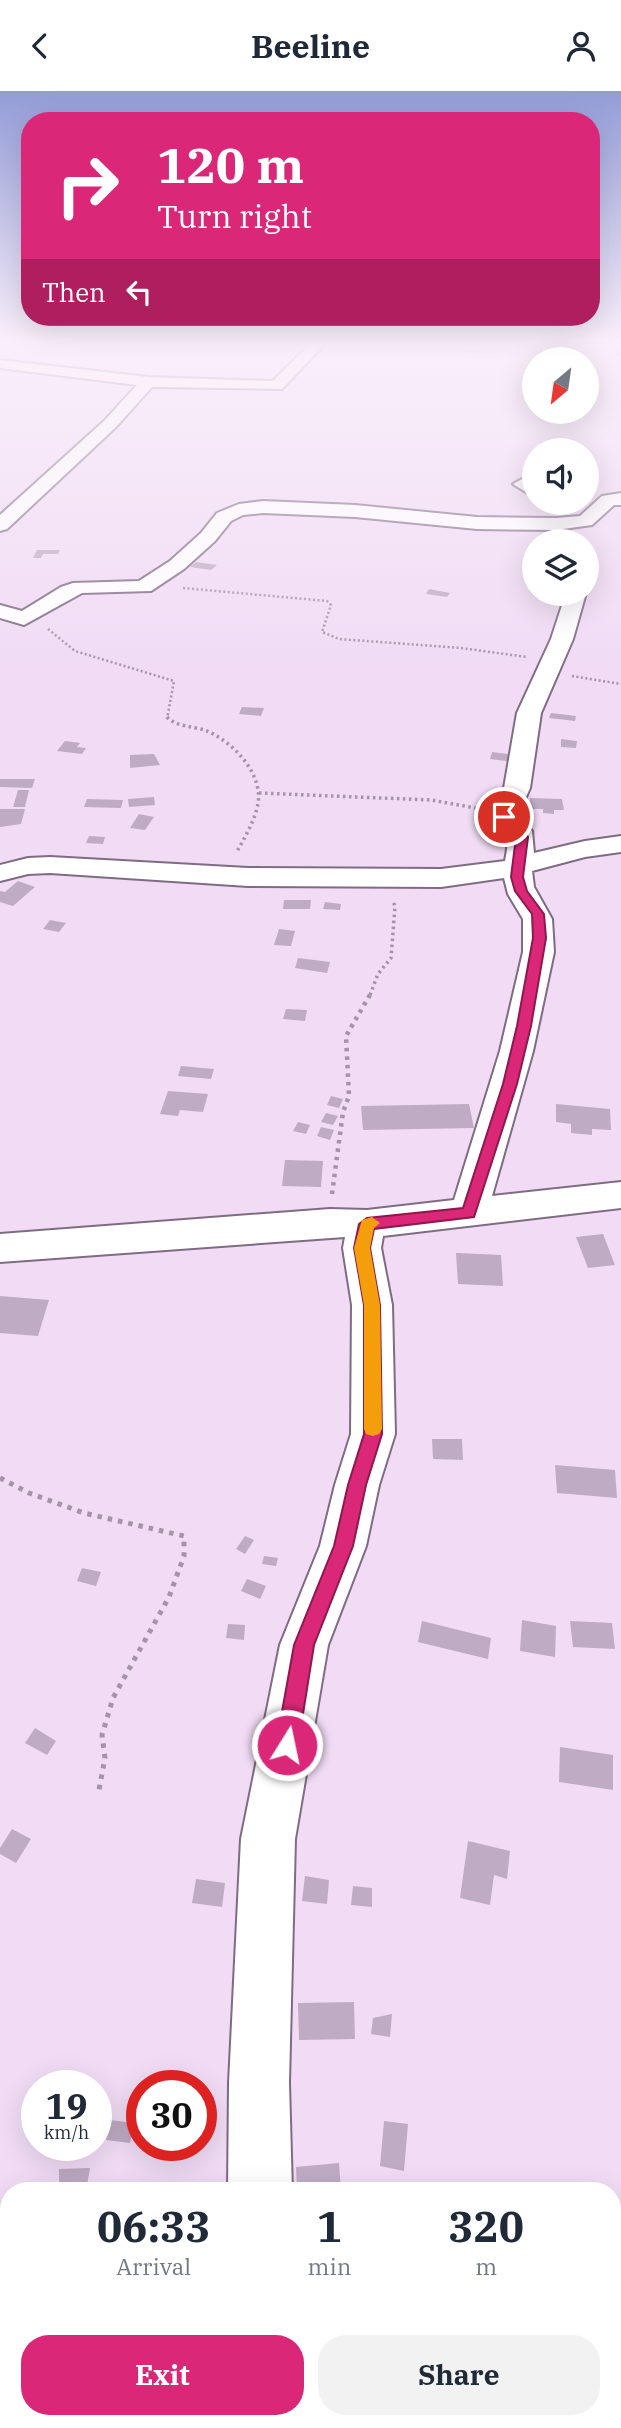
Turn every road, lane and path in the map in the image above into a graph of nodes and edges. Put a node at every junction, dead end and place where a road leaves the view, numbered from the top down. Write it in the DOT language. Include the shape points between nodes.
graph roads {
  1 [pos="79,452"];
  2 [pos="618,497"];
  3 [pos="599,498"];
  4 [pos="585,521"];
  5 [pos="0,525"];
  6 [pos="583,529"];
  7 [pos="144,587"];
  8 [pos="574,606"];
  9 [pos="0,611"];
  10 [pos="24,619"];
  11 [pos="549,666"];
  12 [pos="621,684"];
  13 [pos="259,793"];
  14 [pos="504,817"];
  15 [pos="621,843"];
  16 [pos="520,864"];
  17 [pos="0,873"];
  18 [pos="226,876"];
  19 [pos="374,877"];
  20 [pos="621,1195"];
  21 [pos="469,1213"];
  22 [pos="349,1223"];
  23 [pos="0,1248"];
  24 [pos="0,1478"];
  25 [pos="98,1795"];
  26 [pos="260,2182"];
  1 -- 5 [label="street"];
  2 -- 3 [label="street"];
  2 -- 4 [label="street"];
  4 -- 6 [label="street"];
  4 -- 7 [label="street" via="477,523 355,511 250,508 224,517 177,565"];
  7 -- 10 [label="street" via="80,587"];
  7 -- 11 [label="path" via="315,598 331,605 322,632 329,637 461,648"];
  8 -- 11 [label="street"];
  9 -- 10 [label="street"];
  10 -- 13 [label="path" via="52,631 75,651 174,681 176,690 167,719 206,730 231,745 251,772"];
  11 -- 12 [label="path"];
  11 -- 14 [label="street" via="526,723 516,789"];
  13 -- 14 [label="path" via="445,800"];
  13 -- 18 [label="path" via="254,819"];
  14 -- 16 [label="street" via="522,837"];
  15 -- 16 [label="street"];
  16 -- 19 [label="street" via="441,878"];
  16 -- 21 [label="street" via="517,877 538,914 540,938 510,1084"];
  17 -- 18 [label="street" via="50,865"];
  18 -- 19 [label="street"];
  19 -- 22 [label="path" via="385,886 395,907 391,958 346,1037 349,1095 338,1145"];
  20 -- 21 [label="street"];
  21 -- 22 [label="street"];
  22 -- 23 [label="street"];
  22 -- 26 [label="street" via="362,1248 372,1305 373,1434 343,1546 304,1645 268,1839"];
  24 -- 25 [label="path" via="90,1514 184,1536 180,1571 113,1698 102,1735 105,1758"];
}
